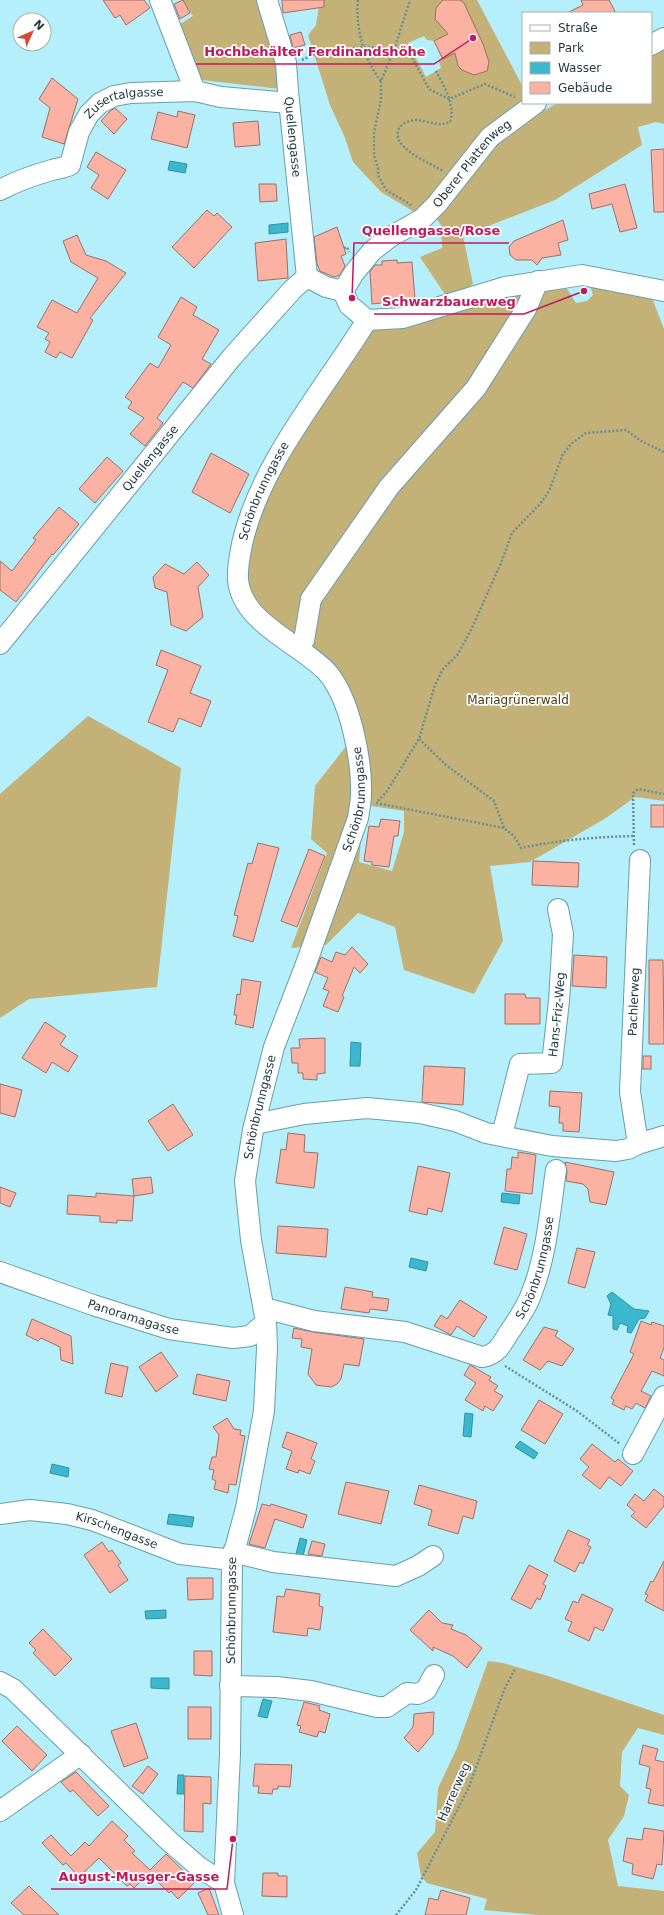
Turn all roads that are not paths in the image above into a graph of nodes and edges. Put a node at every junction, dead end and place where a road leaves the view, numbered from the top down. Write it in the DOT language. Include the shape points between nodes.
graph roads {
  1 [pos="160,0"];
  2 [pos="267,0"];
  3 [pos="664,38"];
  4 [pos="652,44"];
  5 [pos="195,90"];
  6 [pos="289,103"];
  7 [pos="522,104"];
  8 [pos="0,190"];
  9 [pos="307,277"];
  10 [pos="538,281"];
  11 [pos="343,291"];
  12 [pos="664,291"];
  13 [pos="367,320"];
  14 [pos="0,644"];
  15 [pos="299,649"];
  16 [pos="637,856"];
  17 [pos="558,909"];
  18 [pos="255,1124"];
  19 [pos="502,1136"];
  20 [pos="664,1136"];
  21 [pos="638,1144"];
  22 [pos="556,1170"];
  23 [pos="0,1272"];
  24 [pos="265,1315"];
  25 [pos="664,1396"];
  26 [pos="633,1454"];
  27 [pos="0,1514"];
  28 [pos="233,1556"];
  29 [pos="433,1556"];
  30 [pos="434,1675"];
  31 [pos="0,1682"];
  32 [pos="230,1686"];
  33 [pos="81,1754"];
  34 [pos="0,1811"];
  35 [pos="224,1883"];
  36 [pos="233,1915"];
  1 -- 5 [label="street"];
  2 -- 6 [label="street, Quellengasse" via="286,64"];
  3 -- 4 [label="street"];
  5 -- 6 [label="street, Zusertalgasse" via="220,97"];
  5 -- 8 [label="street, Zusertalgasse" via="130,93 114,96 100,103 89,114 79,132 70,165 17,180"];
  6 -- 9 [label="street, Quellengasse"];
  7 -- 11 [label="street, Oberer Plattenweg" via="490,137 426,215 372,251 354,272"];
  9 -- 11 [label="street" via="326,287"];
  9 -- 14 [label="street, Quellengasse" via="293,289 232,357"];
  10 -- 12 [label="street" via="582,275"];
  10 -- 13 [label="street" via="505,287 403,318"];
  10 -- 15 [label="street" via="526,309 476,388 389,488 311,599 304,640"];
  11 -- 13 [label="street" via="349,305"];
  13 -- 15 [label="street, Schönbrunngasse" via="294,430 261,490 247,524 239,559 238,580 244,599 252,612"];
  15 -- 18 [label="street, Schönbrunngasse" via="327,673 349,714 361,773 362,796 358,818 274,1047"];
  16 -- 21 [label="street, Pachlerweg" via="630,1092"];
  17 -- 19 [label="street, Hans-Friz-Weg" via="563,934 552,1064 520,1064"];
  18 -- 19 [label="street" via="304,1114 367,1108 420,1113"];
  18 -- 24 [label="street, Schönbrunngasse" via="245,1181 251,1240"];
  19 -- 21 [label="street" via="552,1146 616,1151"];
  20 -- 21 [label="street"];
  22 -- 24 [label="street, Schönbrunngasse" via="544,1248 532,1292 514,1326 497,1351 490,1356 482,1357 405,1332"];
  23 -- 24 [label="street, Panoramagasse" via="169,1329 233,1338 250,1336"];
  24 -- 28 [label="street, Schönbrunngasse" via="267,1348 264,1411 246,1508"];
  25 -- 26 [label="street"];
  27 -- 28 [label="street, Kirschengasse" via="30,1510 67,1514 92,1520 180,1554"];
  28 -- 29 [label="street, Kirschengasse" via="396,1576"];
  28 -- 32 [label="street, Schönbrunngasse"];
  30 -- 32 [label="street" via="426,1690 418,1694 407,1693 387,1707 377,1707 311,1691"];
  31 -- 33 [label="street" via="13,1689"];
  32 -- 35 [label="street, Schönbrunngasse" via="230,1754"];
  33 -- 34 [label="street"];
  33 -- 35 [label="street" via="169,1841 199,1867"];
  35 -- 36 [label="street, Schönbrunngasse"];
}
